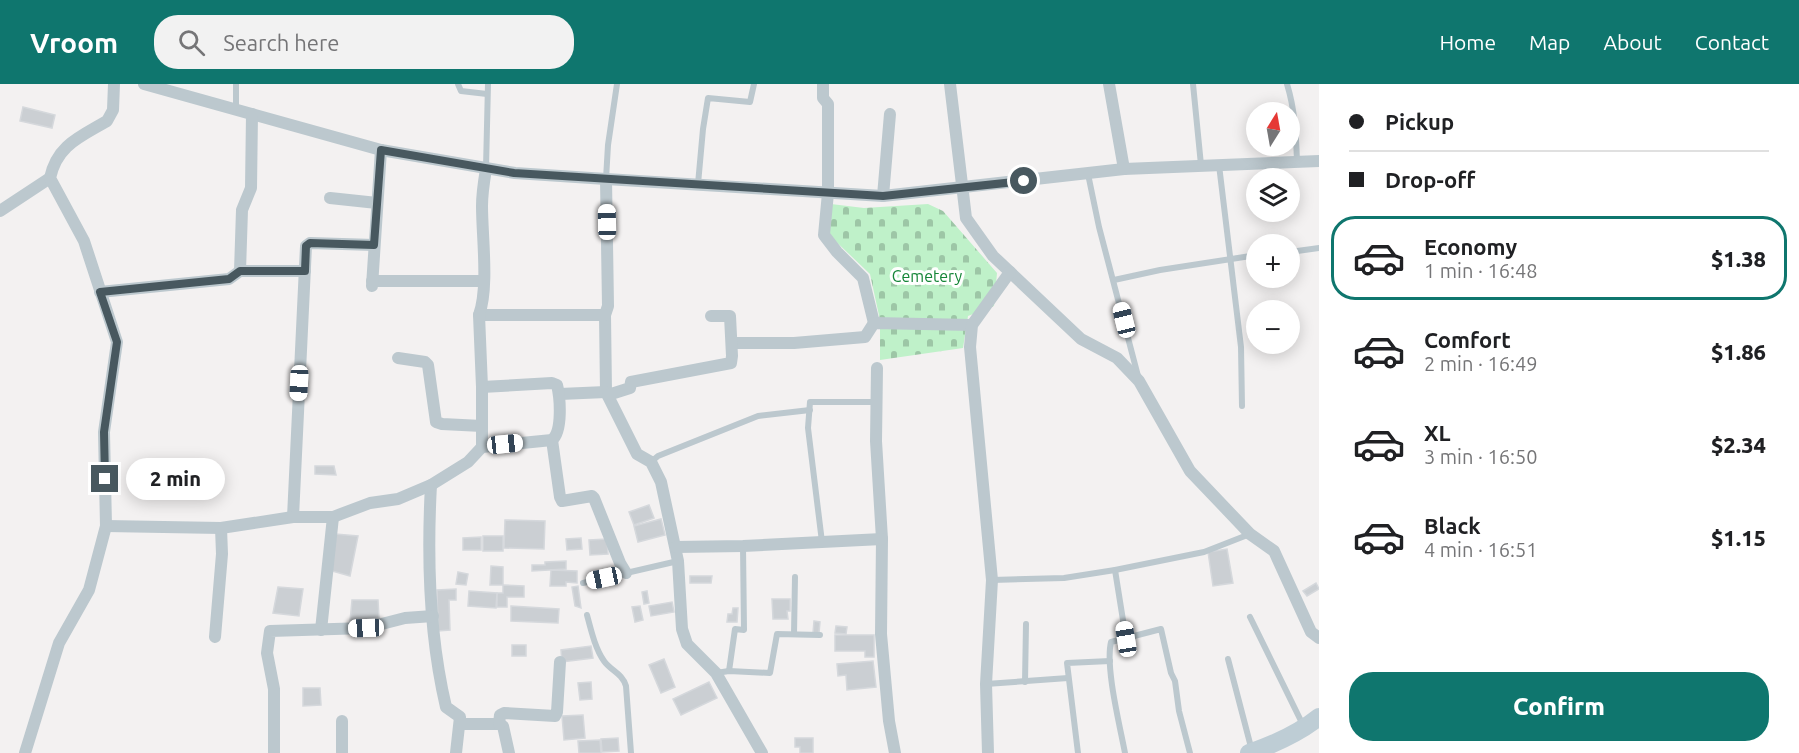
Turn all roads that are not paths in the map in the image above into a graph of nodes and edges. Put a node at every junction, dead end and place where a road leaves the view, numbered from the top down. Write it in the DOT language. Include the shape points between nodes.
graph roads {
  1 [pos="114,84"];
  2 [pos="144,84"];
  3 [pos="236,84"];
  4 [pos="458,84"];
  5 [pos="488,84"];
  6 [pos="617,84"];
  7 [pos="754,84"];
  8 [pos="823,84"];
  9 [pos="950,84"];
  10 [pos="1108,84"];
  11 [pos="1193,84"];
  12 [pos="1287,84"];
  13 [pos="488,94"];
  14 [pos="236,109"];
  15 [pos="252,114"];
  16 [pos="890,114"];
  17 [pos="381,150"];
  18 [pos="1297,161"];
  19 [pos="1319,161"];
  20 [pos="1201,165"];
  21 [pos="1219,165"];
  22 [pos="486,169"];
  23 [pos="1124,169"];
  24 [pos="1088,173"];
  25 [pos="50,178"];
  26 [pos="606,179"];
  27 [pos="698,185"];
  28 [pos="961,189"];
  29 [pos="828,193"];
  30 [pos="883,196"];
  31 [pos="330,198"];
  32 [pos="377,203"];
  33 [pos="0,211"];
  34 [pos="374,245"];
  35 [pos="1319,248"];
  36 [pos="1300,251"];
  37 [pos="1246,256"];
  38 [pos="1231,258"];
  39 [pos="240,271"];
  40 [pos="305,271"];
  41 [pos="1010,273"];
  42 [pos="1114,280"];
  43 [pos="484,281"];
  44 [pos="100,292"];
  45 [pos="479,315"];
  46 [pos="605,315"];
  47 [pos="711,316"];
  48 [pos="874,323"];
  49 [pos="972,325"];
  50 [pos="732,343"];
  51 [pos="398,358"];
  52 [pos="877,368"];
  53 [pos="1139,381"];
  54 [pos="482,387"];
  55 [pos="560,394"];
  56 [pos="607,394"];
  57 [pos="877,402"];
  58 [pos="1242,406"];
  59 [pos="810,410"];
  60 [pos="482,426"];
  61 [pos="552,440"];
  62 [pos="482,447"];
  63 [pos="651,462"];
  64 [pos="430,485"];
  65 [pos="293,517"];
  66 [pos="333,517"];
  67 [pos="106,526"];
  68 [pos="221,528"];
  69 [pos="1250,534"];
  70 [pos="882,539"];
  71 [pos="822,542"];
  72 [pos="743,546"];
  73 [pos="676,547"];
  74 [pos="678,561"];
  75 [pos="1115,570"];
  76 [pos="626,573"];
  77 [pos="795,577"];
  78 [pos="993,580"];
  79 [pos="583,582"];
  80 [pos="433,615"];
  81 [pos="587,615"];
  82 [pos="1250,617"];
  83 [pos="1026,624"];
  84 [pos="321,630"];
  85 [pos="794,634"];
  86 [pos="820,635"];
  87 [pos="215,637"];
  88 [pos="1319,638"];
  89 [pos="1126,639"];
  90 [pos="1228,659"];
  91 [pos="1110,661"];
  92 [pos="560,663"];
  93 [pos="729,671"];
  94 [pos="716,673"];
  95 [pos="1068,678"];
  96 [pos="1025,682"];
  97 [pos="986,684"];
  98 [pos="1319,717"];
  99 [pos="342,721"];
  100 [pos="461,724"];
  101 [pos="499,724"];
  102 [pos="1305,729"];
  103 [pos="1251,752"];
  104 [pos="25,753"];
  105 [pos="274,753"];
  106 [pos="342,753"];
  107 [pos="456,753"];
  108 [pos="509,753"];
  109 [pos="631,753"];
  110 [pos="762,753"];
  111 [pos="895,753"];
  112 [pos="988,753"];
  113 [pos="1078,753"];
  114 [pos="1125,753"];
  115 [pos="1190,753"];
  1 -- 25 [label="street" via="108,121 72,141 53,163"];
  2 -- 14 [label="street"];
  3 -- 14 [label="lane"];
  4 -- 13 [label="lane" via="461,91"];
  5 -- 13 [label="lane"];
  6 -- 26 [label="lane"];
  7 -- 27 [label="lane" via="750,102 708,98"];
  8 -- 29 [label="street" via="823,98 828,104"];
  9 -- 28 [label="street"];
  10 -- 23 [label="street"];
  11 -- 20 [label="lane"];
  12 -- 18 [label="lane" via="1296,128"];
  13 -- 22 [label="lane"];
  14 -- 15 [label="street"];
  15 -- 17 [label="street"];
  15 -- 39 [label="street" via="251,188 242,210"];
  16 -- 30 [label="street"];
  17 -- 22 [label="street"];
  17 -- 32 [label="street"];
  18 -- 19 [label="street"];
  18 -- 21 [label="street"];
  20 -- 21 [label="street"];
  20 -- 23 [label="street"];
  21 -- 38 [label="lane"];
  22 -- 26 [label="street"];
  22 -- 43 [label="street" via="482,202"];
  23 -- 24 [label="street"];
  24 -- 28 [label="street"];
  24 -- 42 [label="lane"];
  25 -- 33 [label="street"];
  25 -- 44 [label="street" via="84,241"];
  26 -- 27 [label="street"];
  26 -- 46 [label="street"];
  27 -- 29 [label="street"];
  28 -- 30 [label="street"];
  28 -- 41 [label="street" via="966,218"];
  29 -- 30 [label="street"];
  29 -- 48 [label="street" via="824,234 863,278"];
  31 -- 32 [label="street"];
  32 -- 34 [label="street"];
  34 -- 40 [label="street" via="310,243 306,246"];
  34 -- 43 [label="street" via="372,283"];
  35 -- 36 [label="lane"];
  37 -- 38 [label="lane"];
  38 -- 42 [label="lane"];
  38 -- 58 [label="lane" via="1241,347"];
  39 -- 40 [label="street"];
  39 -- 44 [label="street" via="229,279"];
  40 -- 65 [label="street"];
  41 -- 49 [label="street"];
  41 -- 53 [label="street" via="1081,339 1117,358"];
  42 -- 53 [label="lane"];
  43 -- 45 [label="street"];
  44 -- 67 [label="street" via="117,342 104,432"];
  45 -- 46 [label="street"];
  45 -- 54 [label="street"];
  46 -- 56 [label="street"];
  47 -- 50 [label="street" via="730,316"];
  48 -- 49 [label="street"];
  48 -- 50 [label="street" via="864,337"];
  49 -- 78 [label="street" via="970,347"];
  50 -- 56 [label="street" via="731,363 631,382 630,388"];
  51 -- 60 [label="street" via="428,365 436,422"];
  52 -- 57 [label="street"];
  53 -- 69 [label="street" via="1190,471"];
  54 -- 55 [label="street" via="552,383"];
  54 -- 60 [label="street"];
  55 -- 56 [label="street"];
  55 -- 61 [label="street" via="557,436"];
  56 -- 63 [label="street" via="637,454"];
  57 -- 59 [label="lane" via="810,402"];
  57 -- 70 [label="street"];
  59 -- 63 [label="lane" via="758,416"];
  59 -- 71 [label="lane" via="808,428"];
  60 -- 62 [label="street"];
  61 -- 62 [label="street"];
  61 -- 76 [label="street" via="562,501 594,498"];
  62 -- 64 [label="street" via="468,462"];
  63 -- 73 [label="street" via="661,482"];
  64 -- 66 [label="street" via="398,499 369,503"];
  64 -- 80 [label="street"];
  65 -- 66 [label="street"];
  65 -- 68 [label="street"];
  66 -- 84 [label="street"];
  67 -- 68 [label="street"];
  67 -- 104 [label="street" via="89,590 59,643"];
  68 -- 87 [label="street"];
  69 -- 75 [label="lane" via="1204,552"];
  69 -- 88 [label="street" via="1274,551 1311,632"];
  70 -- 71 [label="street"];
  70 -- 111 [label="street" via="881,634 888,721"];
  71 -- 72 [label="street"];
  72 -- 73 [label="street"];
  72 -- 93 [label="lane" via="744,630 735,629"];
  73 -- 74 [label="street"];
  74 -- 76 [label="lane"];
  74 -- 94 [label="street" via="681,629 687,644"];
  75 -- 78 [label="lane" via="1064,578"];
  75 -- 89 [label="lane"];
  76 -- 79 [label="lane"];
  77 -- 85 [label="lane"];
  78 -- 97 [label="street"];
  80 -- 84 [label="street" via="366,628"];
  80 -- 100 [label="street" via="446,707 460,717"];
  81 -- 109 [label="lane" via="600,655 624,678"];
  82 -- 102 [label="lane"];
  83 -- 96 [label="lane"];
  84 -- 105 [label="street" via="273,630 268,636 274,689"];
  85 -- 86 [label="lane"];
  85 -- 93 [label="lane" via="777,634 770,673"];
  89 -- 91 [label="lane" via="1111,642"];
  89 -- 115 [label="lane" via="1161,629"];
  90 -- 103 [label="lane"];
  91 -- 95 [label="lane" via="1067,663"];
  91 -- 114 [label="lane"];
  92 -- 101 [label="street" via="555,716 504,713"];
  93 -- 94 [label="lane"];
  94 -- 110 [label="street"];
  95 -- 96 [label="lane"];
  95 -- 113 [label="lane"];
  96 -- 97 [label="lane"];
  97 -- 112 [label="street"];
  98 -- 102 [label="street"];
  99 -- 106 [label="street"];
  100 -- 101 [label="street"];
  100 -- 107 [label="street"];
  101 -- 108 [label="street" via="505,730"];
  102 -- 103 [label="street"];
}
